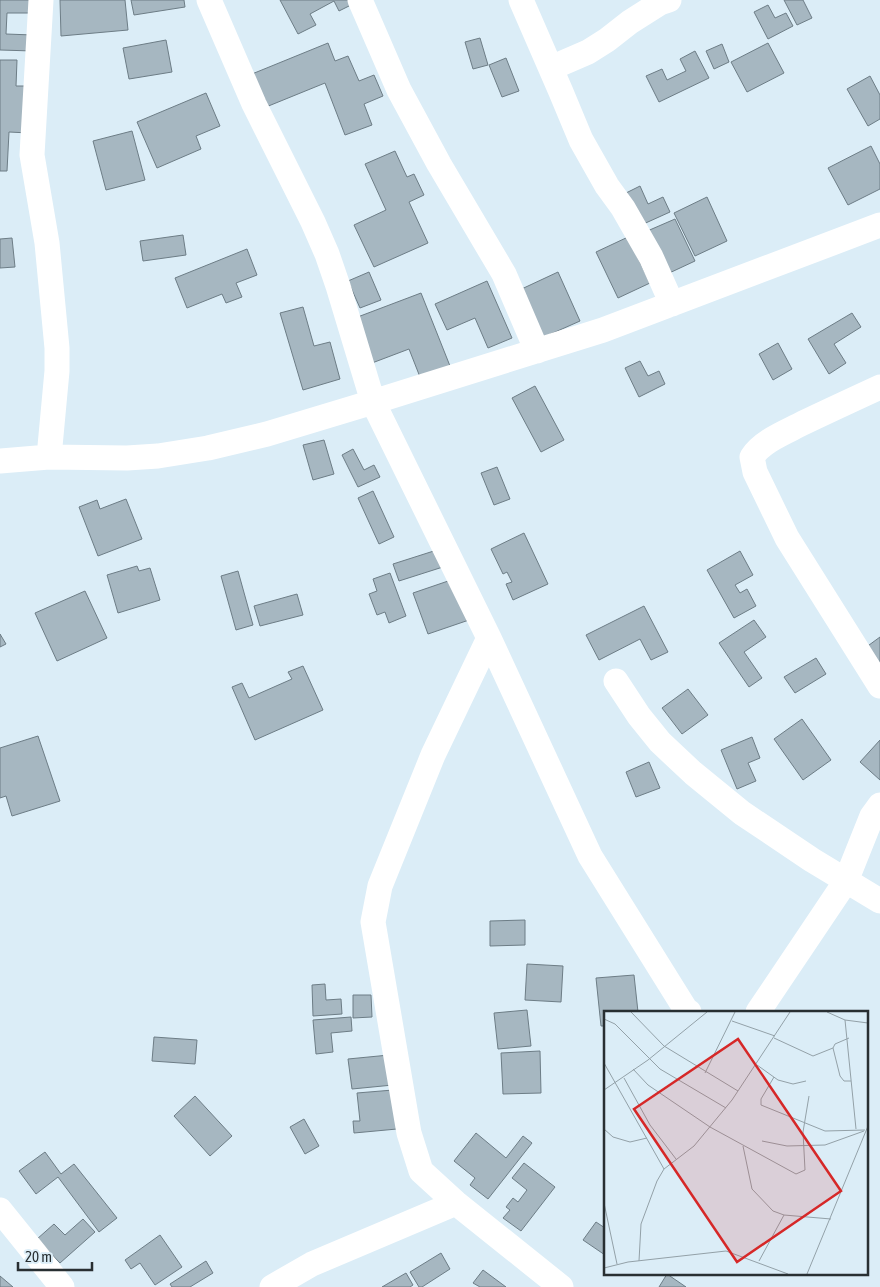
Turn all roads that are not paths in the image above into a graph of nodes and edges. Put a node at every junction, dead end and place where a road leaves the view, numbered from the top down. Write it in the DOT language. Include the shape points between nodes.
graph roads {
  1 [pos="41,0"];
  2 [pos="209,0"];
  3 [pos="360,0"];
  4 [pos="521,0"];
  5 [pos="669,0"];
  6 [pos="551,68"];
  7 [pos="880,226"];
  8 [pos="672,304"];
  9 [pos="538,351"];
  10 [pos="880,388"];
  11 [pos="373,402"];
  12 [pos="49,457"];
  13 [pos="0,461"];
  14 [pos="489,638"];
  15 [pos="616,682"];
  16 [pos="880,686"];
  17 [pos="880,805"];
  18 [pos="846,880"];
  19 [pos="880,901"];
  20 [pos="688,1011"];
  21 [pos="759,1011"];
  22 [pos="456,1203"];
  23 [pos="0,1210"];
  24 [pos="62,1287"];
  25 [pos="272,1287"];
  26 [pos="561,1287"];
  1 -- 12 [label="street" via="32,154 47,243 57,348"];
  2 -- 11 [label="street" via="254,104 314,222 338,286"];
  3 -- 9 [label="street" via="399,90 438,164 504,274"];
  4 -- 6 [label="street"];
  5 -- 6 [label="street" via="630,22 588,52"];
  6 -- 8 [label="street" via="581,140 638,234"];
  7 -- 8 [label="street"];
  8 -- 9 [label="street"];
  9 -- 11 [label="street"];
  10 -- 16 [label="street" via="776,437 752,457 755,472 787,538"];
  11 -- 12 [label="street" via="208,448 127,458"];
  11 -- 14 [label="street"];
  12 -- 13 [label="street"];
  14 -- 20 [label="street" via="590,856"];
  14 -- 22 [label="street" via="433,755 380,886 373,922 409,1133 421,1171"];
  15 -- 18 [label="street" via="660,742 693,773 742,813"];
  17 -- 18 [label="street" via="872,816"];
  18 -- 19 [label="street"];
  18 -- 21 [label="street"];
  22 -- 25 [label="street" via="312,1264"];
  22 -- 26 [label="street"];
  23 -- 24 [label="street"];
}
